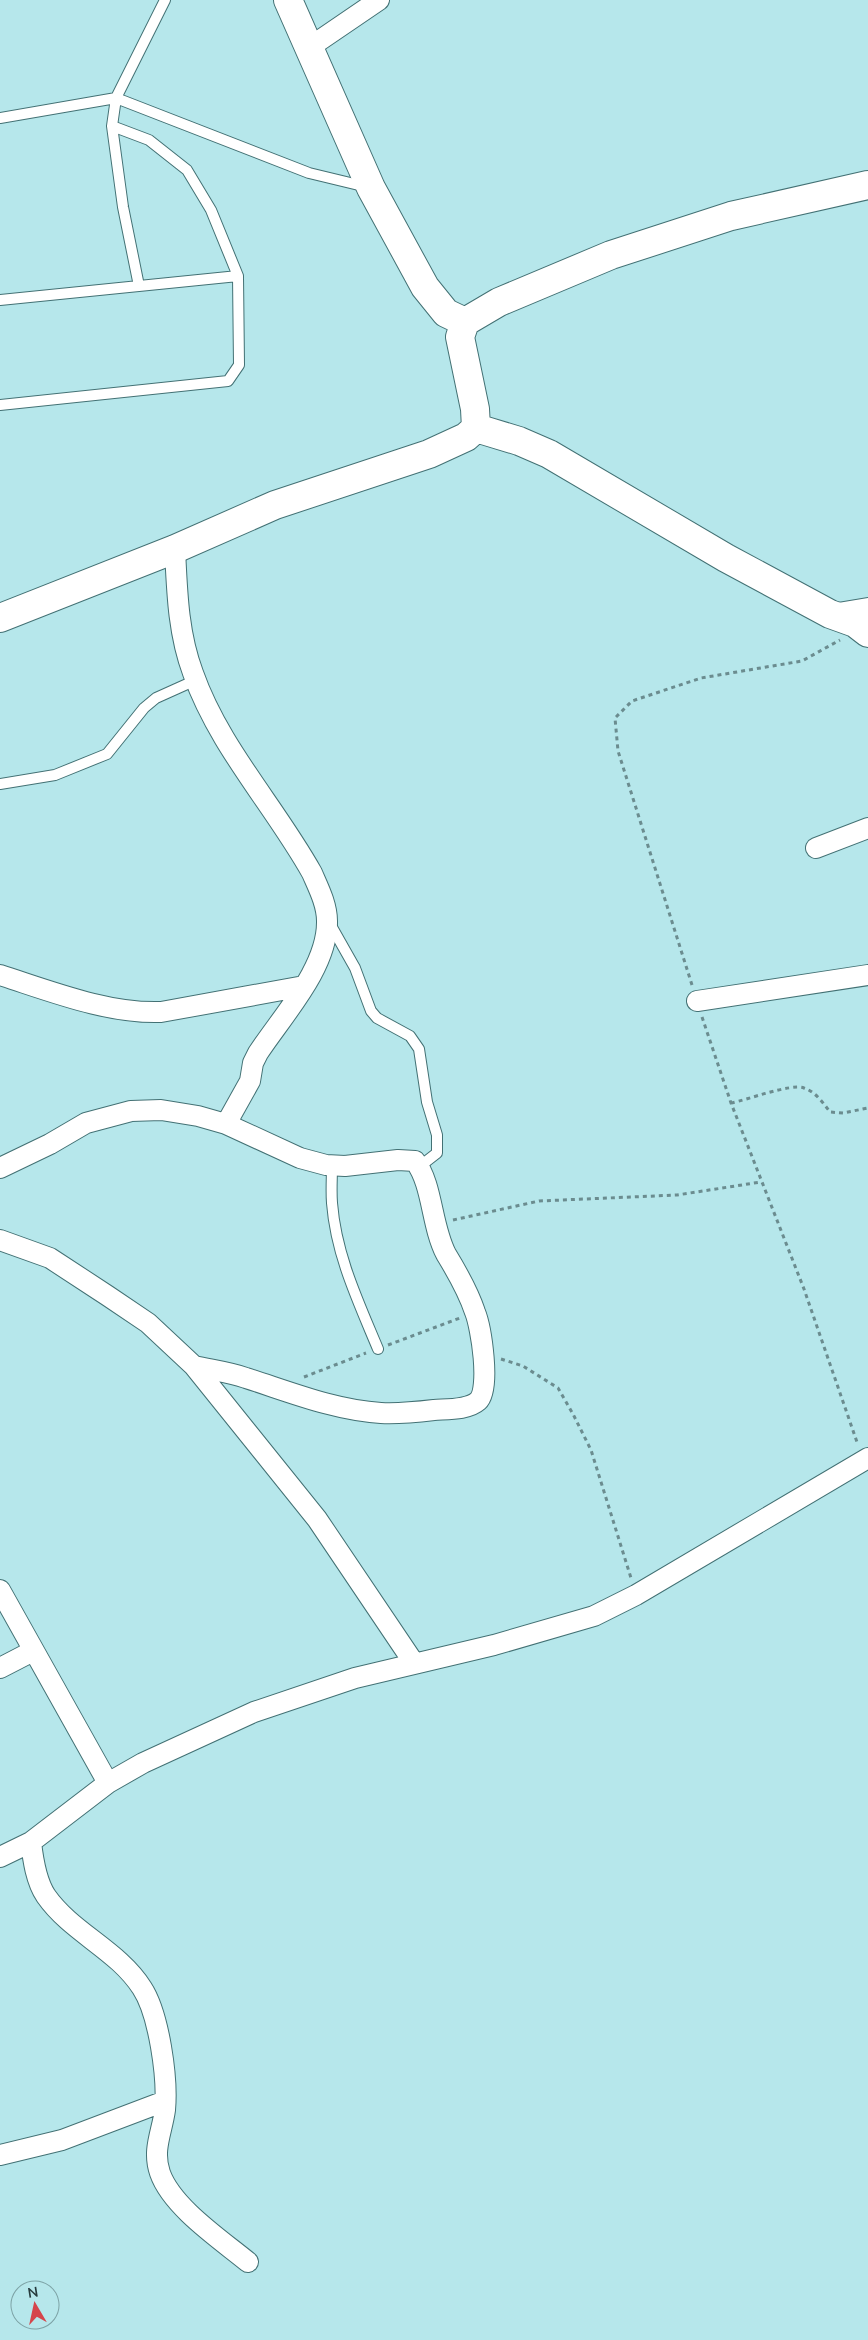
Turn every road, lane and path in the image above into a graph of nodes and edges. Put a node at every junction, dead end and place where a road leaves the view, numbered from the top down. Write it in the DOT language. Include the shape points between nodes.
graph roads {
  1 [pos="165,0"];
  2 [pos="288,0"];
  3 [pos="379,0"];
  4 [pos="310,47"];
  5 [pos="116,98"];
  6 [pos="0,118"];
  7 [pos="112,126"];
  8 [pos="868,186"];
  9 [pos="371,188"];
  10 [pos="238,276"];
  11 [pos="139,286"];
  12 [pos="0,300"];
  13 [pos="465,322"];
  14 [pos="0,405"];
  15 [pos="476,428"];
  16 [pos="175,549"];
  17 [pos="868,608"];
  18 [pos="830,614"];
  19 [pos="0,618"];
  20 [pos="868,633"];
  21 [pos="196,680"];
  22 [pos="0,784"];
  23 [pos="868,828"];
  24 [pos="816,848"];
  25 [pos="328,920"];
  26 [pos="868,975"];
  27 [pos="0,976"];
  28 [pos="304,986"];
  29 [pos="697,1001"];
  30 [pos="732,1103"];
  31 [pos="868,1108"];
  32 [pos="226,1124"];
  33 [pos="332,1165"];
  34 [pos="419,1167"];
  35 [pos="0,1168"];
  36 [pos="761,1182"];
  37 [pos="435,1225"];
  38 [pos="0,1240"];
  39 [pos="378,1348"];
  40 [pos="482,1354"];
  41 [pos="194,1366"];
  42 [pos="860,1463"];
  43 [pos="0,1590"];
  44 [pos="636,1595"];
  45 [pos="33,1651"];
  46 [pos="414,1663"];
  47 [pos="0,1668"];
  48 [pos="108,1783"];
  49 [pos="30,1842"];
  50 [pos="0,1857"];
  51 [pos="165,2101"];
  52 [pos="0,2155"];
  53 [pos="248,2262"];
  1 -- 5 [label="lane"];
  2 -- 4 [label="street"];
  3 -- 4 [label="street"];
  4 -- 9 [label="street"];
  5 -- 6 [label="lane"];
  5 -- 7 [label="lane"];
  5 -- 9 [label="lane" via="310,173"];
  7 -- 10 [label="lane" via="150,140 187,170 211,210"];
  7 -- 11 [label="lane" via="123,207"];
  8 -- 13 [label="street" via="732,216 611,255 500,302"];
  9 -- 13 [label="street" via="425,287 446,313"];
  10 -- 11 [label="lane"];
  10 -- 14 [label="lane" via="239,366 228,381"];
  11 -- 12 [label="lane"];
  13 -- 15 [label="street" via="460,336"];
  15 -- 16 [label="street" via="466,437 429,454 274,505"];
  15 -- 18 [label="street" via="549,454 726,558"];
  16 -- 19 [label="street"];
  16 -- 21 [label="street" via="180,624"];
  17 -- 18 [label="street"];
  18 -- 20 [label="street" via="855,623"];
  21 -- 22 [label="lane" via="156,698 107,754 55,775"];
  21 -- 25 [label="street" via="208,710 229,746 312,873"];
  23 -- 24 [label="street"];
  25 -- 28 [label="street" via="319,960"];
  25 -- 34 [label="lane" via="355,968 371,1011 377,1018 410,1036 419,1049 427,1102 439,1145 437,1153"];
  26 -- 29 [label="street"];
  27 -- 28 [label="street" via="138,1013 161,1012"];
  28 -- 32 [label="street" via="258,1053 250,1081"];
  30 -- 31 [label="path" via="757,1098 770,1091 802,1087 814,1093 830,1112"];
  32 -- 33 [label="street" via="300,1158"];
  32 -- 35 [label="street" via="161,1110 131,1111 86,1123"];
  33 -- 34 [label="street" via="410,1159"];
  33 -- 39 [label="lane" via="332,1202 339,1246 350,1282"];
  34 -- 37 [label="street"];
  36 -- 37 [label="path" via="677,1195 539,1200"];
  37 -- 40 [label="street" via="476,1312"];
  38 -- 41 [label="street" via="50,1258 148,1324"];
  40 -- 41 [label="street" via="483,1390 479,1400 469,1406 382,1413 340,1407 244,1377"];
  40 -- 44 [label="path" via="523,1366 558,1388 591,1450"];
  41 -- 46 [label="street" via="317,1519"];
  42 -- 44 [label="street"];
  43 -- 45 [label="street"];
  44 -- 46 [label="street" via="594,1616 494,1645"];
  45 -- 47 [label="street"];
  45 -- 48 [label="street"];
  46 -- 48 [label="street" via="330,1685 254,1712 143,1763"];
  48 -- 49 [label="street"];
  49 -- 50 [label="street"];
  49 -- 51 [label="street" via="35,1870 45,1895 65,1919 124,1967 142,1988 156,2016"];
  51 -- 52 [label="street" via="62,2140"];
  51 -- 53 [label="street" via="156,2149 160,2173 182,2205"];
}
